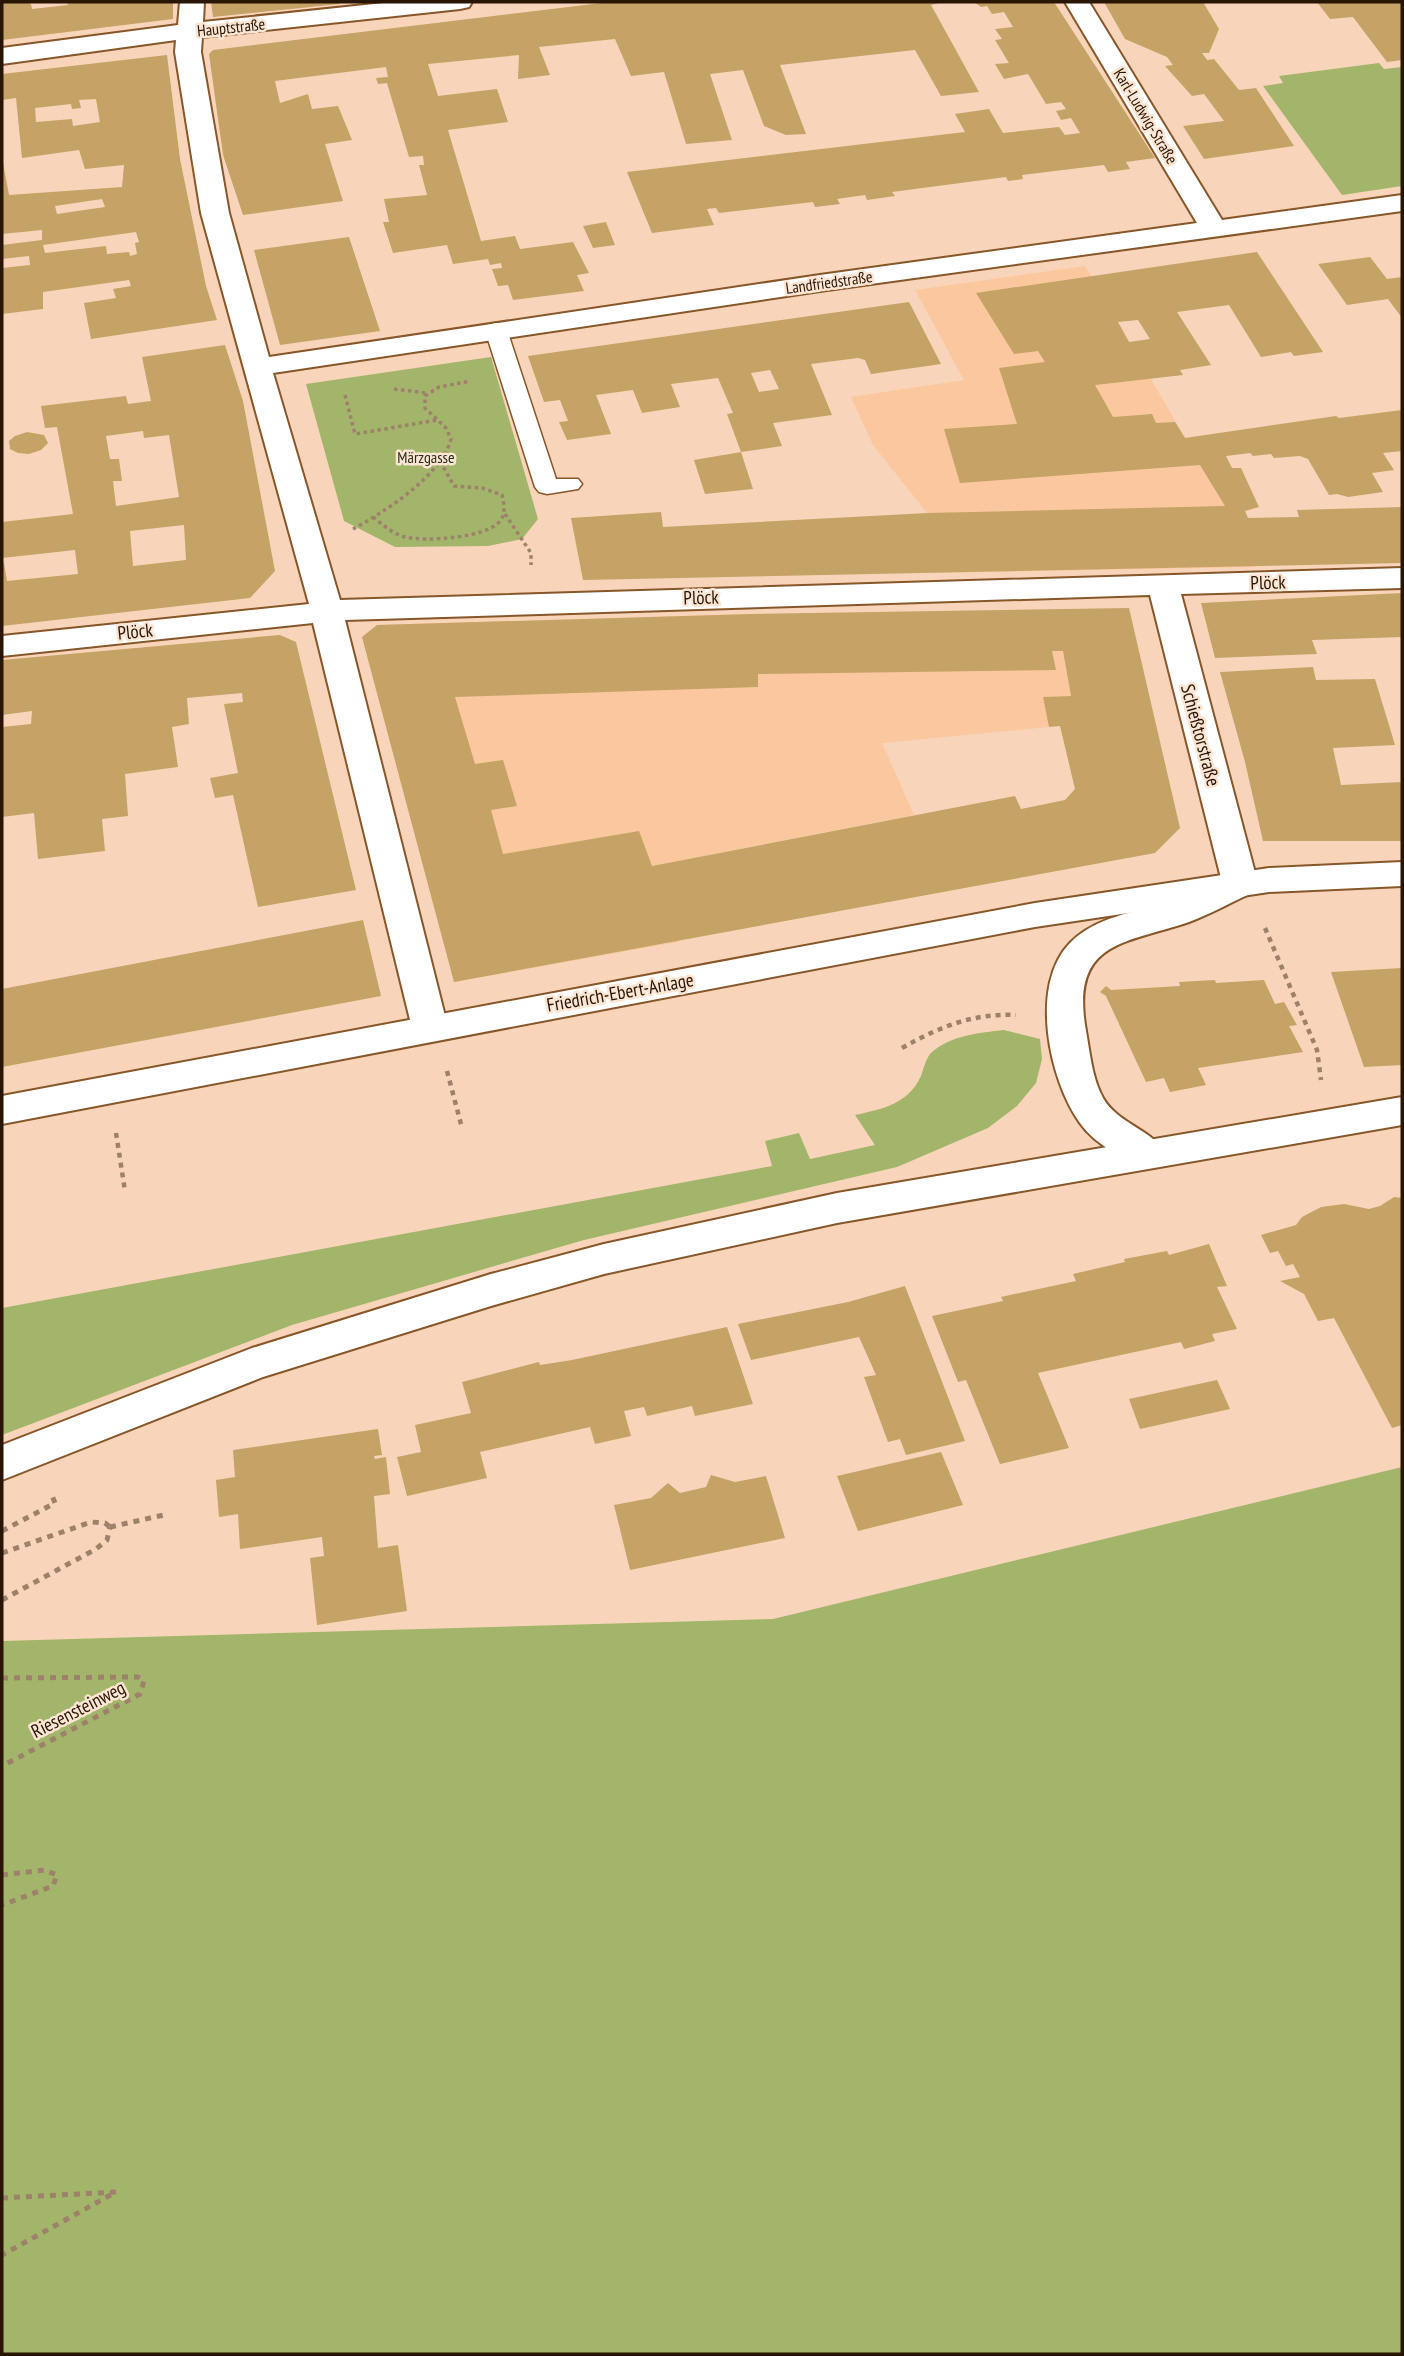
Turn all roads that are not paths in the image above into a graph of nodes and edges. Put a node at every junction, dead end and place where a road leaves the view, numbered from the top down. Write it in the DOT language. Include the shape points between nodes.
graph roads {
  1 [pos="460,2"];
  2 [pos="1077,2"];
  3 [pos="192,15"];
  4 [pos="2,56"];
  5 [pos="1402,202"];
  6 [pos="1215,230"];
  7 [pos="484,332"];
  8 [pos="257,367"];
  9 [pos="570,484"];
  10 [pos="1402,578"];
  11 [pos="1163,586"];
  12 [pos="324,599"];
  13 [pos="2,646"];
  14 [pos="1402,874"];
  15 [pos="1240,884"];
  16 [pos="430,1028"];
  17 [pos="2,1110"];
  18 [pos="1402,1111"];
  19 [pos="1147,1154"];
  20 [pos="2,1463"];
  1 -- 3 [label="street, Hauptstraße" via="313,28 280,16"];
  2 -- 6 [label="street, Karl-Ludwig-Straße"];
  3 -- 4 [label="street, Hauptstraße"];
  3 -- 8 [label="street" via="188,52 215,214"];
  5 -- 6 [label="street, Landfriedstraße"];
  6 -- 7 [label="street, Landfriedstraße"];
  7 -- 8 [label="street, Landfriedstraße"];
  7 -- 9 [label="lane" via="547,487"];
  8 -- 12 [label="street"];
  10 -- 11 [label="street, Plöck"];
  11 -- 12 [label="street, Plöck"];
  11 -- 15 [label="street, Schießtorstraße"];
  12 -- 13 [label="street, Plöck"];
  12 -- 16 [label="street"];
  14 -- 15 [label="street, Friedrich-Ebert-Anlage"];
  15 -- 16 [label="street, Friedrich-Ebert-Anlage" via="1035,915"];
  15 -- 19 [label="street, Friedrich-Ebert-Anlage" via="1176,913 1105,935 1083,951 1064,988 1067,1031 1086,1102 1115,1137"];
  16 -- 17 [label="street, Friedrich-Ebert-Anlage"];
  18 -- 19 [label="street"];
  19 -- 20 [label="street" via="733,1229 529,1279 252,1364"];
}
